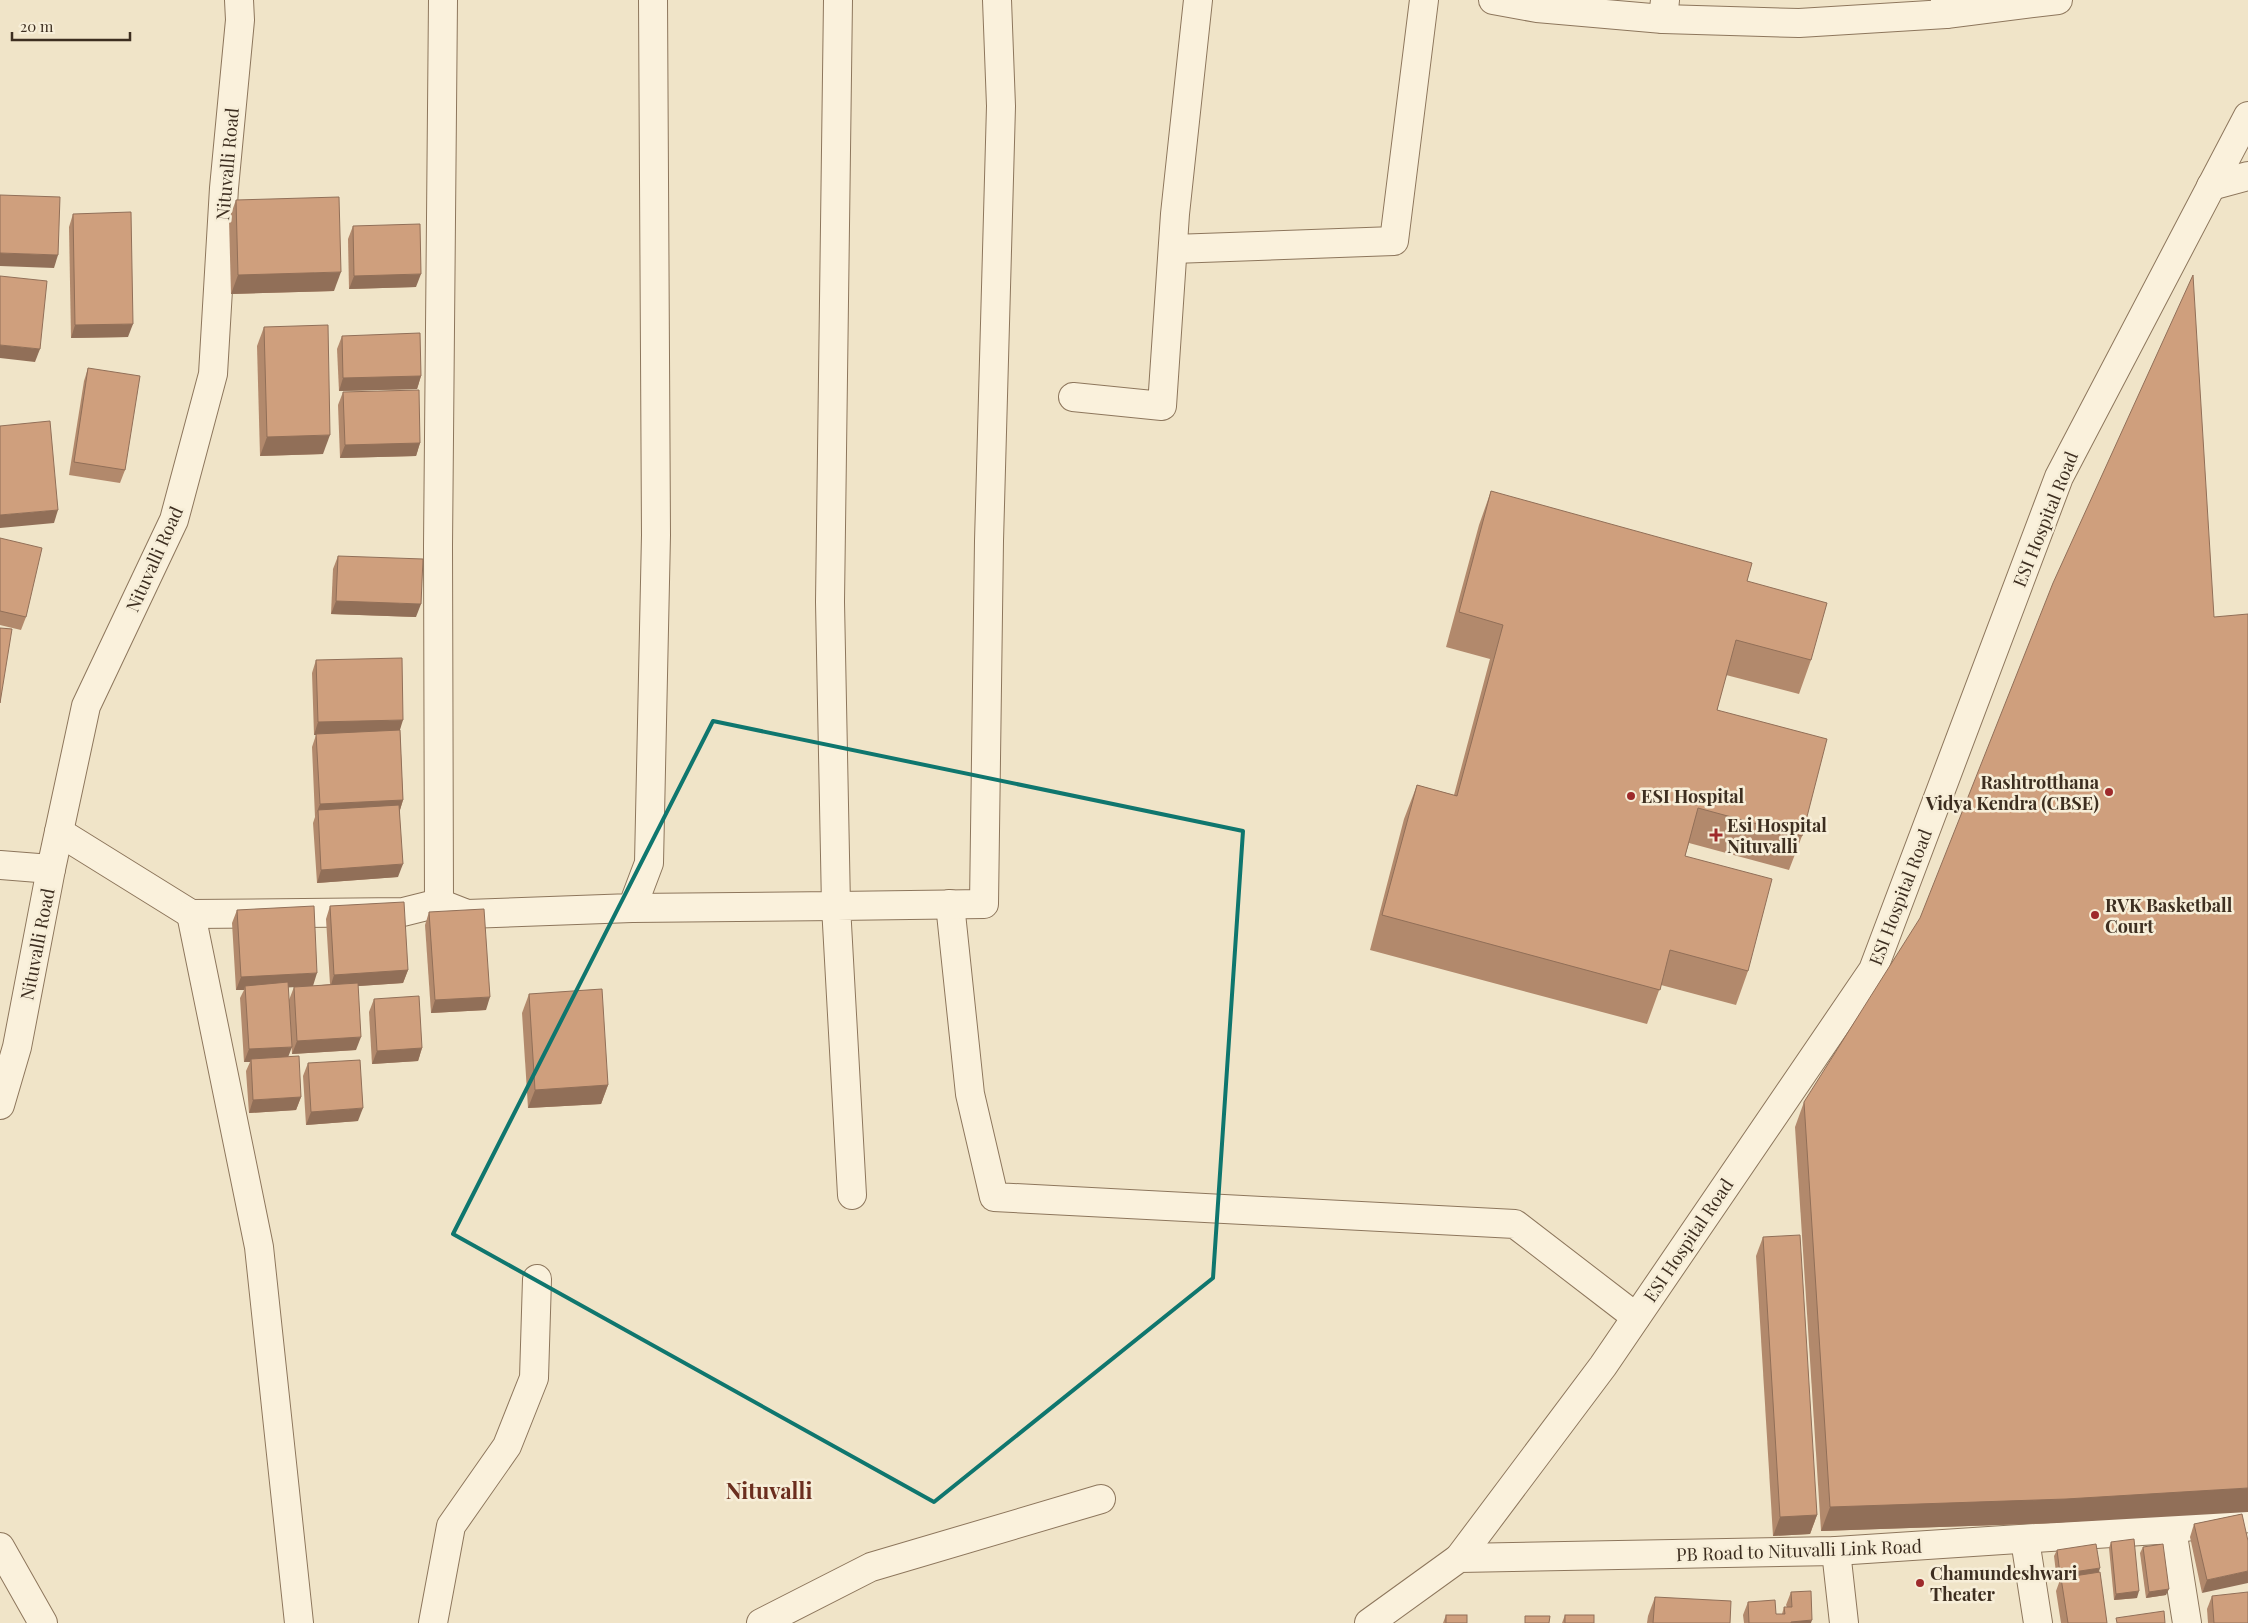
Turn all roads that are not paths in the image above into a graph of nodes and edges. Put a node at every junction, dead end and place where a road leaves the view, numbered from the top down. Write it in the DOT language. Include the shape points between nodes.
graph roads {
  1 [pos="239,0"];
  2 [pos="443,0"];
  3 [pos="653,0"];
  4 [pos="838,0"];
  5 [pos="997,0"];
  6 [pos="1198,0"];
  7 [pos="1424,0"];
  8 [pos="1493,0"];
  9 [pos="2058,0"];
  10 [pos="1946,7"];
  11 [pos="1664,9"];
  12 [pos="2248,116"];
  13 [pos="2248,176"];
  14 [pos="2211,186"];
  15 [pos="1173,249"];
  16 [pos="1073,397"];
  17 [pos="59,832"];
  18 [pos="0,865"];
  19 [pos="51,869"];
  20 [pos="439,903"];
  21 [pos="950,904"];
  22 [pos="836,906"];
  23 [pos="632,908"];
  24 [pos="190,914"];
  25 [pos="0,1105"];
  26 [pos="852,1195"];
  27 [pos="537,1280"];
  28 [pos="1636,1317"];
  29 [pos="1101,1499"];
  30 [pos="2248,1518"];
  31 [pos="2172,1529"];
  32 [pos="2025,1540"];
  33 [pos="0,1547"];
  34 [pos="1836,1552"];
  35 [pos="1459,1558"];
  36 [pos="43,1623"];
  37 [pos="299,1623"];
  38 [pos="433,1623"];
  39 [pos="761,1623"];
  40 [pos="1369,1623"];
  41 [pos="1844,1623"];
  42 [pos="2038,1623"];
  43 [pos="2187,1623"];
  1 -- 17 [label="street, Nituvalli Road" via="212,374 174,520 86,706"];
  2 -- 20 [label="street" via="438,546"];
  3 -- 23 [label="street" via="656,536 650,843 649,863"];
  4 -- 22 [label="street" via="830,602"];
  5 -- 21 [label="street" via="1001,106 989,541 984,904"];
  6 -- 15 [label="street"];
  7 -- 15 [label="street" via="1394,241"];
  8 -- 11 [label="street" via="1537,8"];
  9 -- 10 [label="street"];
  10 -- 11 [label="street" via="1799,23"];
  12 -- 14 [label="street, ESI Hospital Road"];
  13 -- 14 [label="street"];
  14 -- 28 [label="street, ESI Hospital Road" via="2058,477 1873,970"];
  15 -- 16 [label="street" via="1162,406"];
  17 -- 19 [label="street, Nituvalli Road"];
  17 -- 24 [label="street"];
  18 -- 19 [label="street"];
  19 -- 25 [label="street, Nituvalli Road" via="17,1047"];
  20 -- 23 [label="street" via="466,914"];
  20 -- 24 [label="street" via="403,912"];
  21 -- 22 [label="street"];
  21 -- 28 [label="street" via="970,1094 994,1197 1515,1224"];
  22 -- 23 [label="street"];
  22 -- 26 [label="street"];
  24 -- 37 [label="street" via="259,1247"];
  27 -- 38 [label="street" via="534,1378 507,1446 451,1526"];
  28 -- 35 [label="street, ESI Hospital Road"];
  29 -- 39 [label="street" via="871,1567"];
  30 -- 31 [label="street, PB Road to Nituvalli Link Road"];
  31 -- 32 [label="street, PB Road to Nituvalli Link Road"];
  31 -- 43 [label="street"];
  32 -- 34 [label="street, PB Road to Nituvalli Link Road"];
  32 -- 42 [label="street"];
  33 -- 36 [label="street"];
  34 -- 35 [label="street, PB Road to Nituvalli Link Road"];
  34 -- 41 [label="street"];
  35 -- 40 [label="street"];
}
